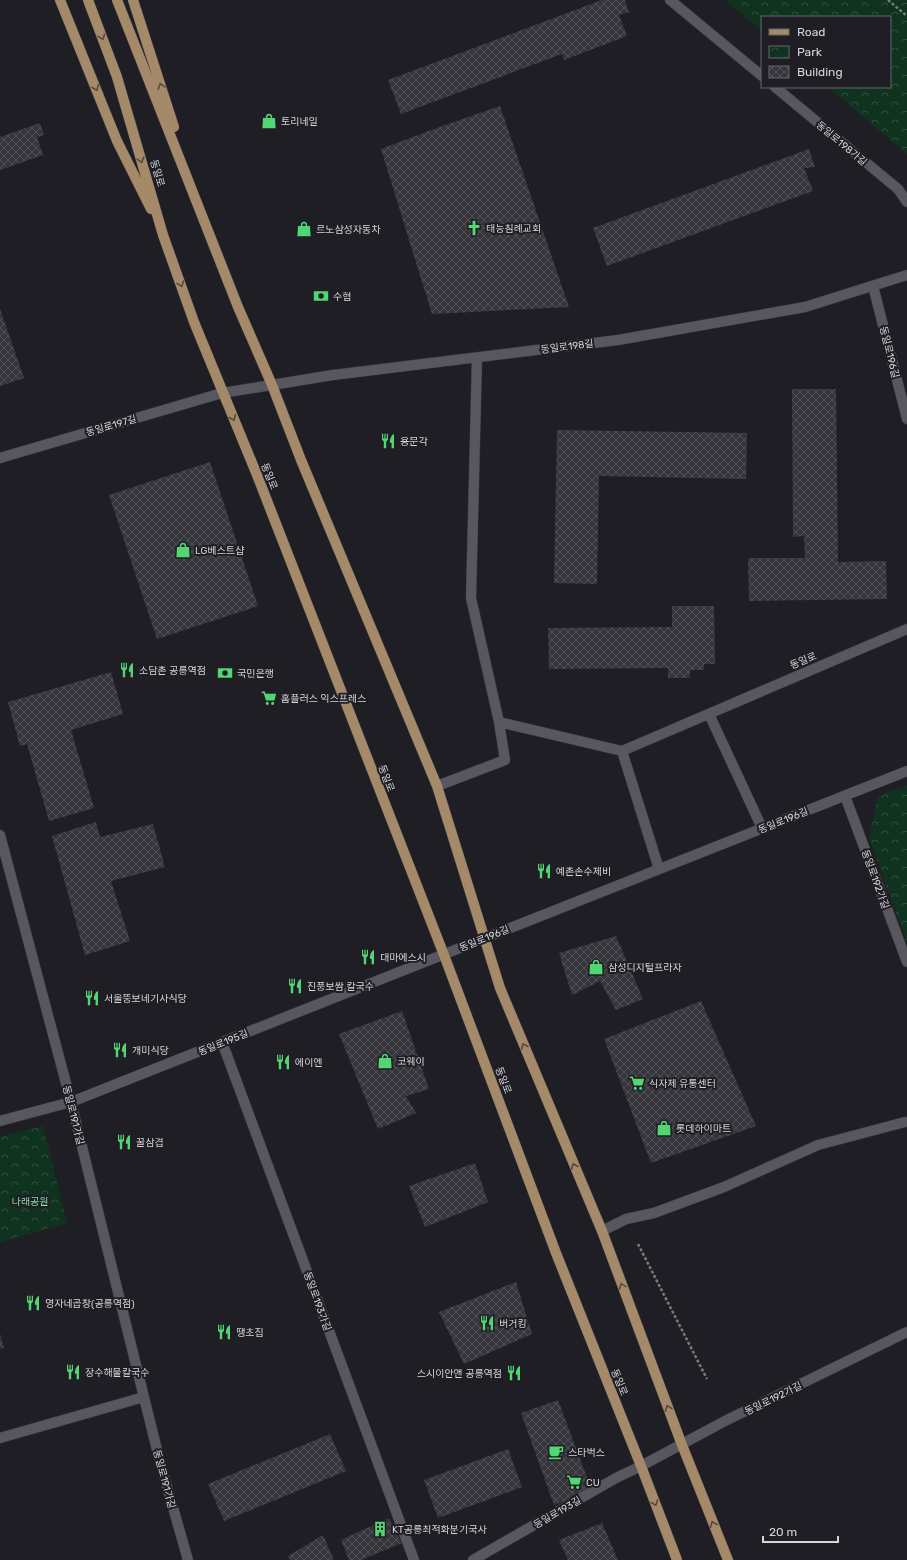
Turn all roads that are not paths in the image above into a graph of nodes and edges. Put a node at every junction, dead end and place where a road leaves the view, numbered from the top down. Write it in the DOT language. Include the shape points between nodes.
graph roads {
  1 [pos="60,0"];
  2 [pos="88,0"];
  3 [pos="117,0"];
  4 [pos="133,0"];
  5 [pos="670,0"];
  6 [pos="761,75"];
  7 [pos="776,88"];
  8 [pos="907,202"];
  9 [pos="202,216"];
  10 [pos="163,235"];
  11 [pos="907,274"];
  12 [pos="873,286"];
  13 [pos="477,358"];
  14 [pos="272,385"];
  15 [pos="222,393"];
  16 [pos="907,419"];
  17 [pos="0,458"];
  18 [pos="907,629"];
  19 [pos="709,714"];
  20 [pos="499,722"];
  21 [pos="622,751"];
  22 [pos="907,771"];
  23 [pos="437,786"];
  24 [pos="845,796"];
  25 [pos="762,828"];
  26 [pos="0,835"];
  27 [pos="659,869"];
  28 [pos="484,938"];
  29 [pos="444,955"];
  30 [pos="907,962"];
  31 [pos="222,1042"];
  32 [pos="71,1102"];
  33 [pos="0,1121"];
  34 [pos="905,1122"];
  35 [pos="602,1231"];
  36 [pos="907,1332"];
  37 [pos="144,1397"];
  38 [pos="0,1438"];
  39 [pos="682,1445"];
  40 [pos="641,1466"];
  41 [pos="188,1560"];
  42 [pos="414,1560"];
  43 [pos="473,1560"];
  44 [pos="677,1560"];
  45 [pos="728,1560"];
  1 -- 10 [label="main road, one-way" via="117,141"];
  2 -- 10 [label="main road, 동일로, one-way" via="117,77"];
  3 -- 9 [label="main road"];
  9 -- 4 [label="main road, one-way"];
  5 -- 6 [label="street"];
  7 -- 8 [label="street, 동일로198가길" via="898,189"];
  9 -- 14 [label="main road"];
  10 -- 15 [label="main road, 동일로, one-way"];
  11 -- 12 [label="street, 동일로198길"];
  12 -- 13 [label="street, 동일로198길" via="805,307 618,340"];
  12 -- 16 [label="street, 동일로196길"];
  13 -- 14 [label="street, 동일로198길"];
  13 -- 20 [label="street" via="472,598"];
  14 -- 15 [label="street, 동일로198길"];
  14 -- 23 [label="main road"];
  15 -- 17 [label="street, 동일로197길"];
  15 -- 29 [label="main road, 동일로, one-way" via="257,475"];
  18 -- 19 [label="street, 동일로"];
  19 -- 21 [label="street, 동일로"];
  19 -- 25 [label="street"];
  20 -- 21 [label="street"];
  20 -- 23 [label="street" via="505,760"];
  21 -- 27 [label="street"];
  22 -- 24 [label="street, 동일로196길"];
  23 -- 28 [label="main road"];
  24 -- 25 [label="street, 동일로196길"];
  24 -- 30 [label="street, 동일로192가길"];
  25 -- 27 [label="street, 동일로196길"];
  26 -- 32 [label="street, 동일로191가길"];
  27 -- 28 [label="street, 동일로196길"];
  28 -- 29 [label="street, 동일로196길"];
  35 -- 28 [label="main road, one-way" via="500,988"];
  29 -- 31 [label="street, 동일로195길"];
  29 -- 40 [label="main road, 동일로" via="556,1253"];
  31 -- 32 [label="street, 동일로195길"];
  31 -- 42 [label="street, 동일로193가길"];
  32 -- 33 [label="street, 동일로195길"];
  32 -- 37 [label="street, 동일로191가길"];
  34 -- 35 [label="street" via="818,1145 724,1187 654,1213 626,1219"];
  39 -- 35 [label="main road, one-way"];
  36 -- 39 [label="street, 동일로192가길" via="725,1421"];
  37 -- 38 [label="street"];
  37 -- 41 [label="street, 동일로191가길"];
  39 -- 40 [label="street, 동일로192가길"];
  45 -- 39 [label="main road, one-way"];
  40 -- 43 [label="street, 동일로193길"];
  40 -- 44 [label="main road, 동일로, one-way"];
}
